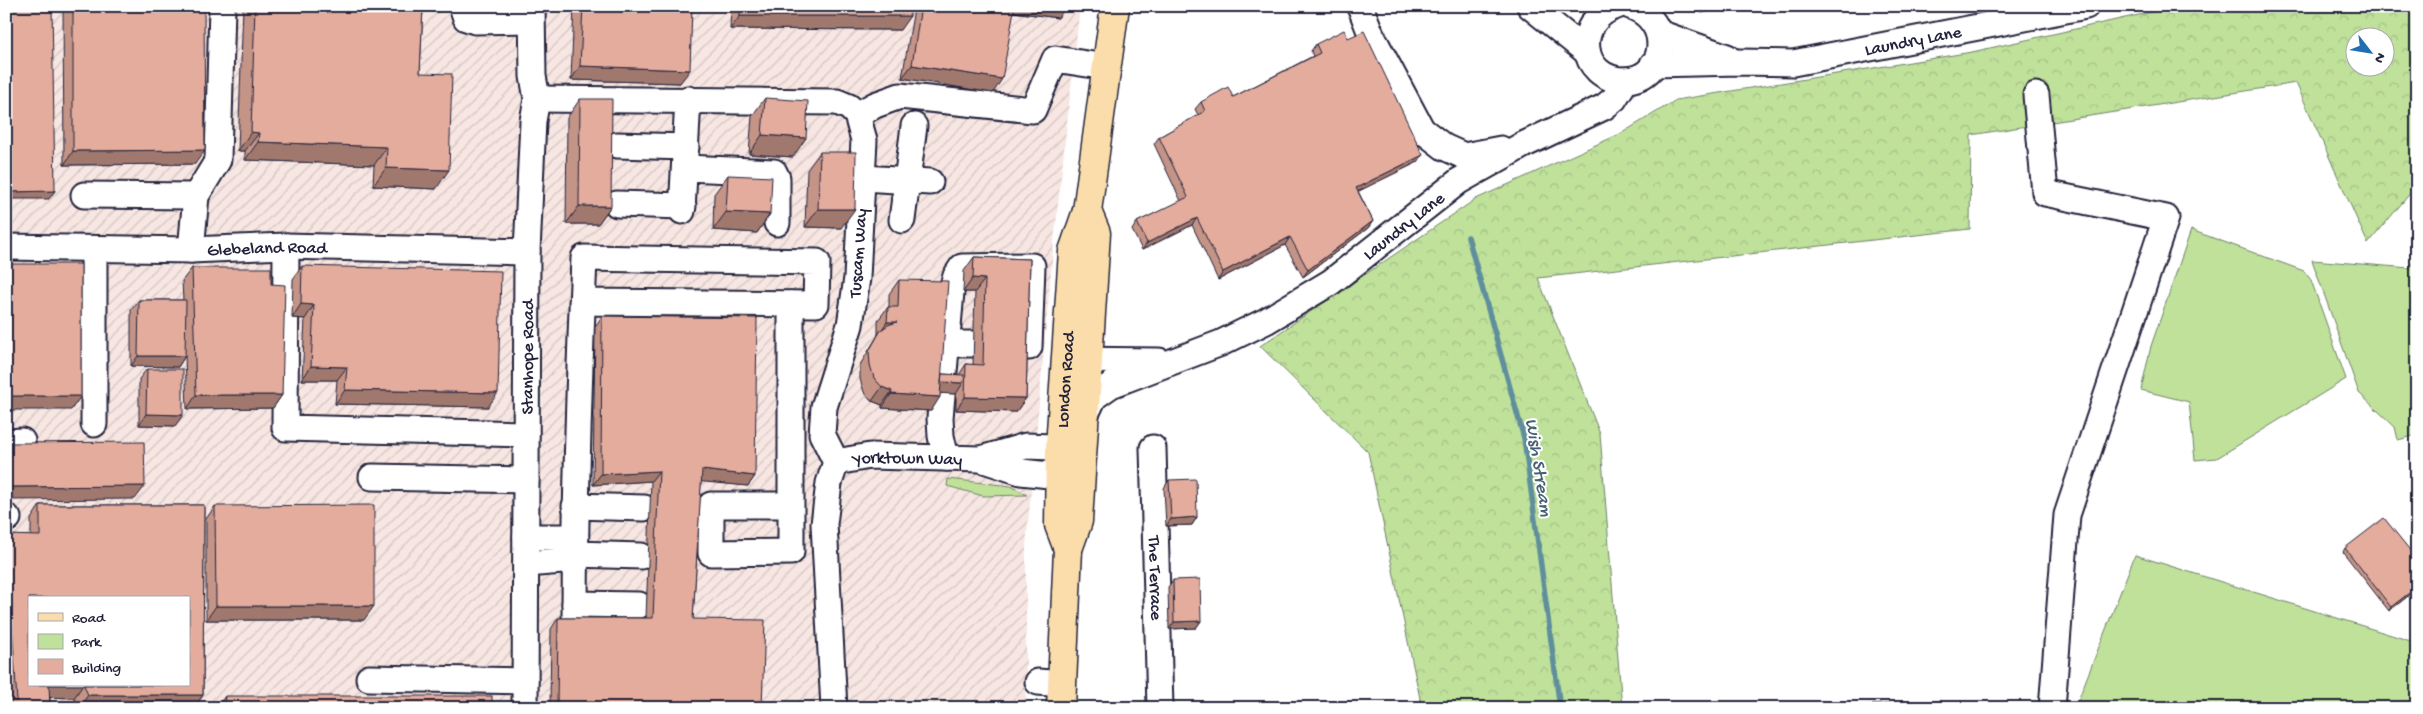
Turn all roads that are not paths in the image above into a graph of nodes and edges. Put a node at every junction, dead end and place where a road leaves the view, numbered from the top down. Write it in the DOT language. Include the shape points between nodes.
graph roads {
  1 [pos="222,6"];
  2 [pos="462,6"];
  3 [pos="1115,6"];
  4 [pos="1360,6"];
  5 [pos="1530,6"];
  6 [pos="1546,6"];
  7 [pos="2086,6"];
  8 [pos="1611,10"];
  9 [pos="531,13"];
  10 [pos="1659,33"];
  11 [pos="1587,52"];
  12 [pos="1739,62"];
  13 [pos="1653,64"];
  14 [pos="1106,66"];
  15 [pos="1626,80"];
  16 [pos="2036,95"];
  17 [pos="537,98"];
  18 [pos="688,99"];
  19 [pos="857,115"];
  20 [pos="914,126"];
  21 [pos="616,145"];
  22 [pos="1523,145"];
  23 [pos="686,157"];
  24 [pos="862,178"];
  25 [pos="919,181"];
  26 [pos="84,195"];
  27 [pos="196,196"];
  28 [pos="617,204"];
  29 [pos="902,220"];
  30 [pos="777,222"];
  31 [pos="286,246"];
  32 [pos="6,247"];
  33 [pos="94,250"];
  34 [pos="191,250"];
  35 [pos="527,252"];
  36 [pos="582,302"];
  37 [pos="791,304"];
  38 [pos="974,344"];
  39 [pos="940,347"];
  40 [pos="1018,347"];
  41 [pos="1077,360"];
  42 [pos="1172,361"];
  43 [pos="1086,414"];
  44 [pos="94,424"];
  45 [pos="526,434"];
  46 [pos="1072,448"];
  47 [pos="1153,448"];
  48 [pos="946,458"];
  49 [pos="981,459"];
  50 [pos="836,462"];
  51 [pos="372,477"];
  52 [pos="1071,477"];
  53 [pos="526,480"];
  54 [pos="791,505"];
  55 [pos="575,506"];
  56 [pos="644,508"];
  57 [pos="526,537"];
  58 [pos="575,550"];
  59 [pos="641,556"];
  60 [pos="526,564"];
  61 [pos="639,606"];
  62 [pos="369,678"];
  63 [pos="525,681"];
  64 [pos="1054,691"];
  65 [pos="525,708"];
  66 [pos="834,708"];
  67 [pos="1160,708"];
  68 [pos="2052,708"];
  1 -- 27 [label="street" via="218,160"];
  2 -- 9 [label="street" via="466,18 475,21"];
  3 -- 14 [label="main road, London Road"];
  4 -- 22 [label="street" via="1371,34 1422,130 1464,156"];
  5 -- 11 [label="street"];
  6 -- 8 [label="street" via="1555,11"];
  7 -- 12 [label="street, Laundry Lane" via="1793,62"];
  8 -- 10 [label="street" via="1648,15"];
  8 -- 11 [label="street" via="1586,42"];
  9 -- 17 [label="street, Stanhope Road"];
  10 -- 12 [label="street, Laundry Lane"];
  10 -- 13 [label="street" via="1658,55"];
  11 -- 15 [label="street" via="1602,73"];
  12 -- 13 [label="street, Laundry Lane"];
  13 -- 15 [label="street" via="1646,72"];
  14 -- 19 [label="street" via="1055,59 1033,110 900,96"];
  14 -- 41 [label="main road, London Road" via="1087,210 1073,251"];
  15 -- 22 [label="street, Laundry Lane" via="1614,99 1604,107"];
  16 -- 68 [label="street" via="2045,193 2166,218 2067,515"];
  17 -- 18 [label="street"];
  17 -- 35 [label="street, Stanhope Road" via="533,121"];
  18 -- 19 [label="street" via="837,102"];
  18 -- 23 [label="street"];
  19 -- 24 [label="street, Tuscam Way" via="864,140"];
  20 -- 25 [label="street"];
  21 -- 23 [label="street"];
  22 -- 42 [label="street, Laundry Lane" via="1459,181 1331,282 1266,321 1221,343"];
  23 -- 28 [label="street" via="682,209"];
  23 -- 30 [label="street" via="774,172 777,178"];
  24 -- 25 [label="street"];
  24 -- 50 [label="street, Tuscam Way" via="857,278 850,325 824,407 822,434"];
  25 -- 29 [label="street"];
  26 -- 27 [label="street"];
  27 -- 34 [label="street"];
  31 -- 34 [label="street, Glebeland Road"];
  31 -- 35 [label="street, Glebeland Road"];
  31 -- 45 [label="street" via="285,428"];
  32 -- 33 [label="street, Glebeland Road"];
  33 -- 34 [label="street, Glebeland Road"];
  33 -- 44 [label="street"];
  35 -- 45 [label="street, Stanhope Road"];
  36 -- 37 [label="street"];
  36 -- 37 [label="street" via="584,258 817,262 816,304"];
  36 -- 55 [label="street"];
  37 -- 54 [label="street"];
  38 -- 39 [label="street"];
  39 -- 40 [label="street" via="951,292 962,267 1032,266 1029,347"];
  39 -- 48 [label="street" via="940,418"];
  41 -- 42 [label="street, Laundry Lane"];
  41 -- 43 [label="main road, London Road"];
  41 -- 46 [label="main road, London Road"];
  42 -- 43 [label="street, Laundry Lane" via="1111,385 1094,397"];
  43 -- 46 [label="main road, London Road"];
  45 -- 53 [label="street, Stanhope Road"];
  46 -- 49 [label="street, Yorktown Way" via="1026,446"];
  46 -- 52 [label="main road, London Road"];
  47 -- 67 [label="street, The Terrace"];
  48 -- 49 [label="street, Yorktown Way"];
  48 -- 50 [label="street, Yorktown Way" via="870,456"];
  49 -- 52 [label="street, Yorktown Way" via="1021,472"];
  50 -- 66 [label="street" via="829,483 824,524"];
  51 -- 53 [label="street"];
  52 -- 64 [label="main road, London Road" via="1059,525 1068,549"];
  53 -- 57 [label="street, Stanhope Road"];
  55 -- 56 [label="street"];
  55 -- 58 [label="street"];
  57 -- 58 [label="street"];
  57 -- 60 [label="street, Stanhope Road"];
  58 -- 59 [label="street"];
  58 -- 60 [label="street"];
  58 -- 61 [label="street" via="575,615"];
  60 -- 63 [label="street, Stanhope Road"];
  62 -- 63 [label="street"];
  63 -- 65 [label="street, Stanhope Road"];
}
